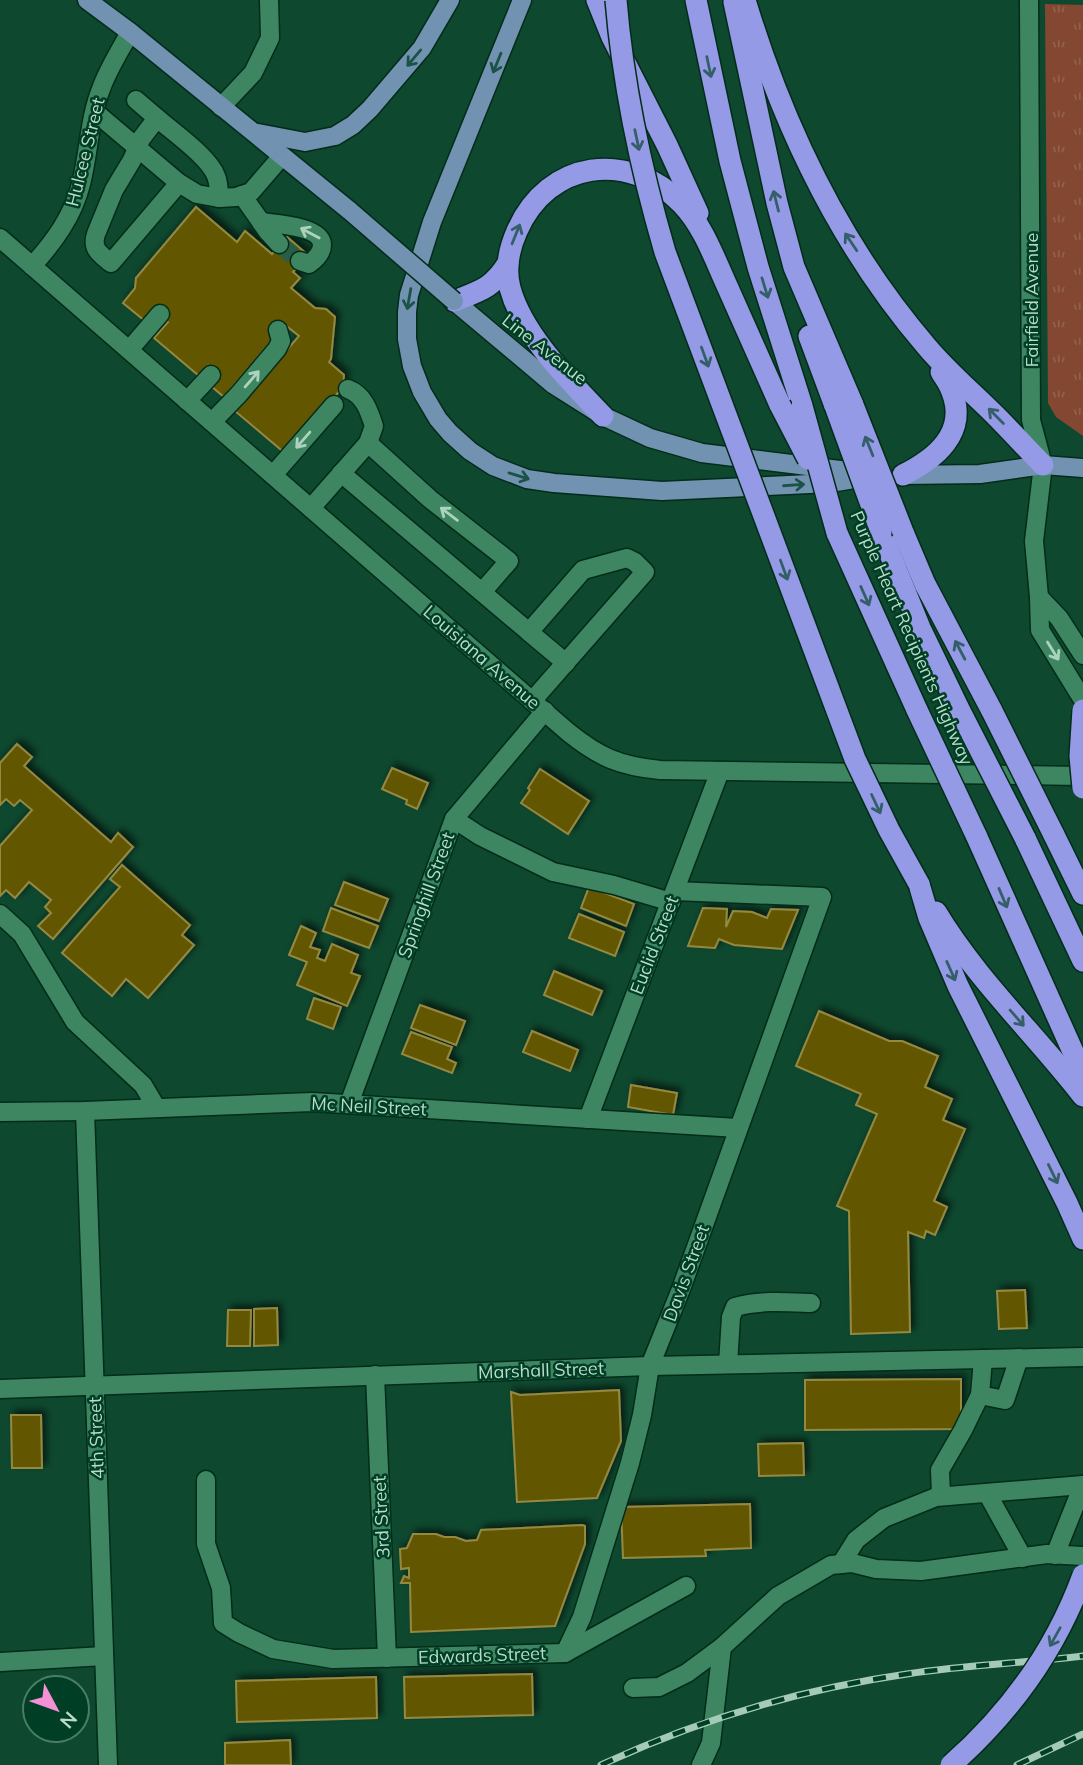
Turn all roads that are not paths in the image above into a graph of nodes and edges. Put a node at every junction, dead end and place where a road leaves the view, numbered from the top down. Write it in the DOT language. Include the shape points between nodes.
graph roads {
  1 [pos="87,0"];
  2 [pos="269,0"];
  3 [pos="450,0"];
  4 [pos="522,0"];
  5 [pos="597,0"];
  6 [pos="616,0"];
  7 [pos="696,0"];
  8 [pos="734,0"];
  9 [pos="745,0"];
  10 [pos="1029,0"];
  11 [pos="130,32"];
  12 [pos="136,100"];
  13 [pos="221,107"];
  14 [pos="95,112"];
  15 [pos="157,118"];
  16 [pos="253,132"];
  17 [pos="136,148"];
  18 [pos="282,156"];
  19 [pos="179,183"];
  20 [pos="242,195"];
  21 [pos="219,198"];
  22 [pos="261,222"];
  23 [pos="0,238"];
  24 [pos="279,244"];
  25 [pos="708,244"];
  26 [pos="300,261"];
  27 [pos="508,262"];
  28 [pos="33,267"];
  29 [pos="454,301"];
  30 [pos="160,314"];
  31 [pos="278,330"];
  32 [pos="926,346"];
  33 [pos="129,350"];
  34 [pos="211,375"];
  35 [pos="348,389"];
  36 [pos="187,401"];
  37 [pos="334,405"];
  38 [pos="844,405"];
  39 [pos="603,416"];
  40 [pos="212,422"];
  41 [pos="368,443"];
  42 [pos="1043,465"];
  43 [pos="1083,468"];
  44 [pos="341,473"];
  45 [pos="272,475"];
  46 [pos="880,475"];
  47 [pos="903,475"];
  48 [pos="823,482"];
  49 [pos="311,508"];
  50 [pos="482,592"];
  51 [pos="1039,597"];
  52 [pos="529,632"];
  53 [pos="1083,655"];
  54 [pos="566,663"];
  55 [pos="1083,700"];
  56 [pos="538,706"];
  57 [pos="1083,710"];
  58 [pos="720,771"];
  59 [pos="1083,776"];
  60 [pos="1083,788"];
  61 [pos="454,819"];
  62 [pos="919,884"];
  63 [pos="1083,894"];
  64 [pos="673,897"];
  65 [pos="0,914"];
  66 [pos="1083,961"];
  67 [pos="1083,1074"];
  68 [pos="1083,1096"];
  69 [pos="349,1104"];
  70 [pos="156,1107"];
  71 [pos="85,1111"];
  72 [pos="0,1112"];
  73 [pos="588,1119"];
  74 [pos="738,1128"];
  75 [pos="1083,1240"];
  76 [pos="811,1303"];
  77 [pos="1083,1357"];
  78 [pos="1019,1358"];
  79 [pos="984,1359"];
  80 [pos="728,1364"];
  81 [pos="650,1366"];
  82 [pos="375,1375"];
  83 [pos="94,1385"];
  84 [pos="0,1388"];
  85 [pos="980,1395"];
  86 [pos="206,1480"];
  87 [pos="1083,1485"];
  88 [pos="988,1493"];
  89 [pos="942,1496"];
  90 [pos="1055,1555"];
  91 [pos="1083,1556"];
  92 [pos="1023,1558"];
  93 [pos="841,1564"];
  94 [pos="1083,1575"];
  95 [pos="686,1586"];
  96 [pos="722,1647"];
  97 [pos="565,1653"];
  98 [pos="104,1657"];
  99 [pos="387,1658"];
  100 [pos="0,1662"];
  101 [pos="633,1688"];
  102 [pos="108,1765"];
  103 [pos="701,1765"];
  104 [pos="951,1765"];
  1 -- 11 [label="main road, Line Avenue"];
  2 -- 13 [label="street" via="270,38 253,73"];
  3 -- 16 [label="main road, one-way" via="422,48 353,125 335,136 305,142"];
  4 -- 46 [label="main road, one-way" via="432,222 409,295 407,339 412,366 438,419 470,451 493,466 554,483 662,491 830,483"];
  5 -- 25 [label="highway" via="667,145"];
  6 -- 62 [label="highway, one-way, bridge" via="636,137 665,252 855,759"];
  7 -- 48 [label="highway, Purple Heart Recipients Highway, one-way, bridge" via="758,267"];
  38 -- 8 [label="highway, one-way" via="799,302"];
  32 -- 9 [label="highway, one-way" via="876,280 827,202 767,64"];
  10 -- 42 [label="street, Fairfield Avenue" via="1031,420"];
  11 -- 13 [label="main road, Line Avenue"];
  11 -- 14 [label="street, Hulcee Street" via="100,90"];
  12 -- 15 [label="street"];
  13 -- 16 [label="main road, Line Avenue"];
  14 -- 17 [label="street"];
  14 -- 28 [label="street, Hulcee Street" via="73,210"];
  15 -- 17 [label="street"];
  15 -- 21 [label="street" via="209,164 216,174"];
  16 -- 18 [label="main road, Line Avenue"];
  17 -- 19 [label="street"];
  17 -- 19 [label="street" via="93,242 99,254 111,263"];
  18 -- 20 [label="street" via="251,192"];
  18 -- 29 [label="main road, Line Avenue, bridge"];
  19 -- 21 [label="street" via="197,194"];
  20 -- 21 [label="street"];
  20 -- 22 [label="street"];
  22 -- 24 [label="street"];
  26 -- 22 [label="street, one-way" via="309,264 315,259 321,251 321,238 303,228"];
  23 -- 28 [label="street, Louisiana Avenue"];
  27 -- 25 [label="highway, one-way" via="528,210 554,184 592,169 632,172 655,183 684,206"];
  25 -- 48 [label="highway, bridge" via="780,405"];
  27 -- 29 [label="highway" via="487,287"];
  27 -- 39 [label="highway" via="509,286 528,326 547,356"];
  28 -- 33 [label="street, Louisiana Avenue"];
  29 -- 39 [label="main road, Line Avenue" via="524,362"];
  30 -- 33 [label="street"];
  40 -- 31 [label="street, one-way" via="277,349 281,341"];
  42 -- 32 [label="highway, one-way"];
  32 -- 47 [label="highway" via="953,393 957,414 941,450"];
  33 -- 36 [label="street, Louisiana Avenue"];
  34 -- 36 [label="street"];
  35 -- 41 [label="street" via="367,407 374,426"];
  36 -- 40 [label="street, Louisiana Avenue"];
  37 -- 45 [label="street, one-way"];
  63 -- 38 [label="highway, Purple Heart Recipients Highway, one-way, bridge" via="925,584"];
  38 -- 66 [label="highway, bridge" via="881,532 920,628"];
  39 -- 46 [label="main road, Line Avenue" via="650,438 702,453"];
  40 -- 45 [label="street, Louisiana Avenue"];
  41 -- 44 [label="street"];
  50 -- 41 [label="street, one-way" via="509,561"];
  42 -- 43 [label="main road, Line Avenue"];
  42 -- 47 [label="main road, Line Avenue" via="980,474"];
  42 -- 51 [label="street, Fairfield Avenue" via="1034,541"];
  44 -- 49 [label="street"];
  44 -- 50 [label="street"];
  45 -- 49 [label="street, Louisiana Avenue"];
  46 -- 47 [label="main road, Line Avenue"];
  48 -- 67 [label="highway, Purple Heart Recipients Highway, one-way, bridge" via="837,533"];
  49 -- 56 [label="street, Louisiana Avenue"];
  50 -- 52 [label="street"];
  51 -- 53 [label="street"];
  51 -- 55 [label="street, Fairfield Avenue, one-way" via="1040,630"];
  52 -- 54 [label="street"];
  52 -- 54 [label="street, Springhill Street" via="583,570 627,558 635,562 645,572"];
  54 -- 56 [label="street, Springhill Street"];
  56 -- 58 [label="street, Louisiana Avenue" via="588,748 610,760 660,770"];
  56 -- 61 [label="street, Springhill Street"];
  57 -- 60 [label="highway, bridge"];
  58 -- 59 [label="street, Louisiana Avenue"];
  58 -- 64 [label="street, Euclid Street"];
  61 -- 64 [label="street" via="553,872"];
  61 -- 69 [label="street, Springhill Street"];
  62 -- 68 [label="highway, one-way" via="983,979"];
  62 -- 75 [label="highway, one-way" via="958,986"];
  64 -- 73 [label="street, Euclid Street"];
  64 -- 74 [label="street, Davis Street" via="822,897"];
  65 -- 70 [label="street" via="22,934 75,1023 143,1085"];
  69 -- 70 [label="street, Mc Neil Street"];
  69 -- 73 [label="street, Mc Neil Street"];
  70 -- 71 [label="street, Mc Neil Street"];
  71 -- 72 [label="street, Mc Neil Street"];
  71 -- 83 [label="street, 4th Street"];
  73 -- 74 [label="street, Mc Neil Street"];
  74 -- 81 [label="street, Davis Street"];
  76 -- 80 [label="street" via="776,1301 735,1307"];
  77 -- 78 [label="street, Marshall Street"];
  78 -- 79 [label="street, Marshall Street"];
  78 -- 85 [label="street" via="1005,1400"];
  79 -- 80 [label="street, Marshall Street"];
  79 -- 85 [label="street"];
  80 -- 81 [label="street, Marshall Street"];
  81 -- 82 [label="street, Marshall Street"];
  81 -- 97 [label="street, Davis Street" via="630,1463 582,1617"];
  82 -- 83 [label="street, Marshall Street"];
  82 -- 99 [label="street, 3rd Street"];
  83 -- 84 [label="street, Marshall Street"];
  83 -- 98 [label="street, 4th Street"];
  85 -- 89 [label="street" via="940,1470"];
  86 -- 99 [label="street, Edwards Street" via="206,1544 221,1588 223,1623 273,1649 333,1659"];
  87 -- 88 [label="street"];
  87 -- 90 [label="street"];
  88 -- 89 [label="street"];
  88 -- 92 [label="street"];
  89 -- 93 [label="street" via="884,1518 856,1540"];
  90 -- 91 [label="street"];
  90 -- 92 [label="street"];
  92 -- 93 [label="street" via="921,1571"];
  93 -- 96 [label="street" via="831,1565 778,1596"];
  94 -- 104 [label="highway, one-way, bridge" via="1053,1641 1021,1690"];
  95 -- 97 [label="street, Edwards Street"];
  96 -- 101 [label="street" via="659,1687"];
  96 -- 103 [label="street" via="711,1743"];
  97 -- 99 [label="street, Edwards Street"];
  98 -- 100 [label="street"];
  98 -- 102 [label="street, 4th Street"];
}
